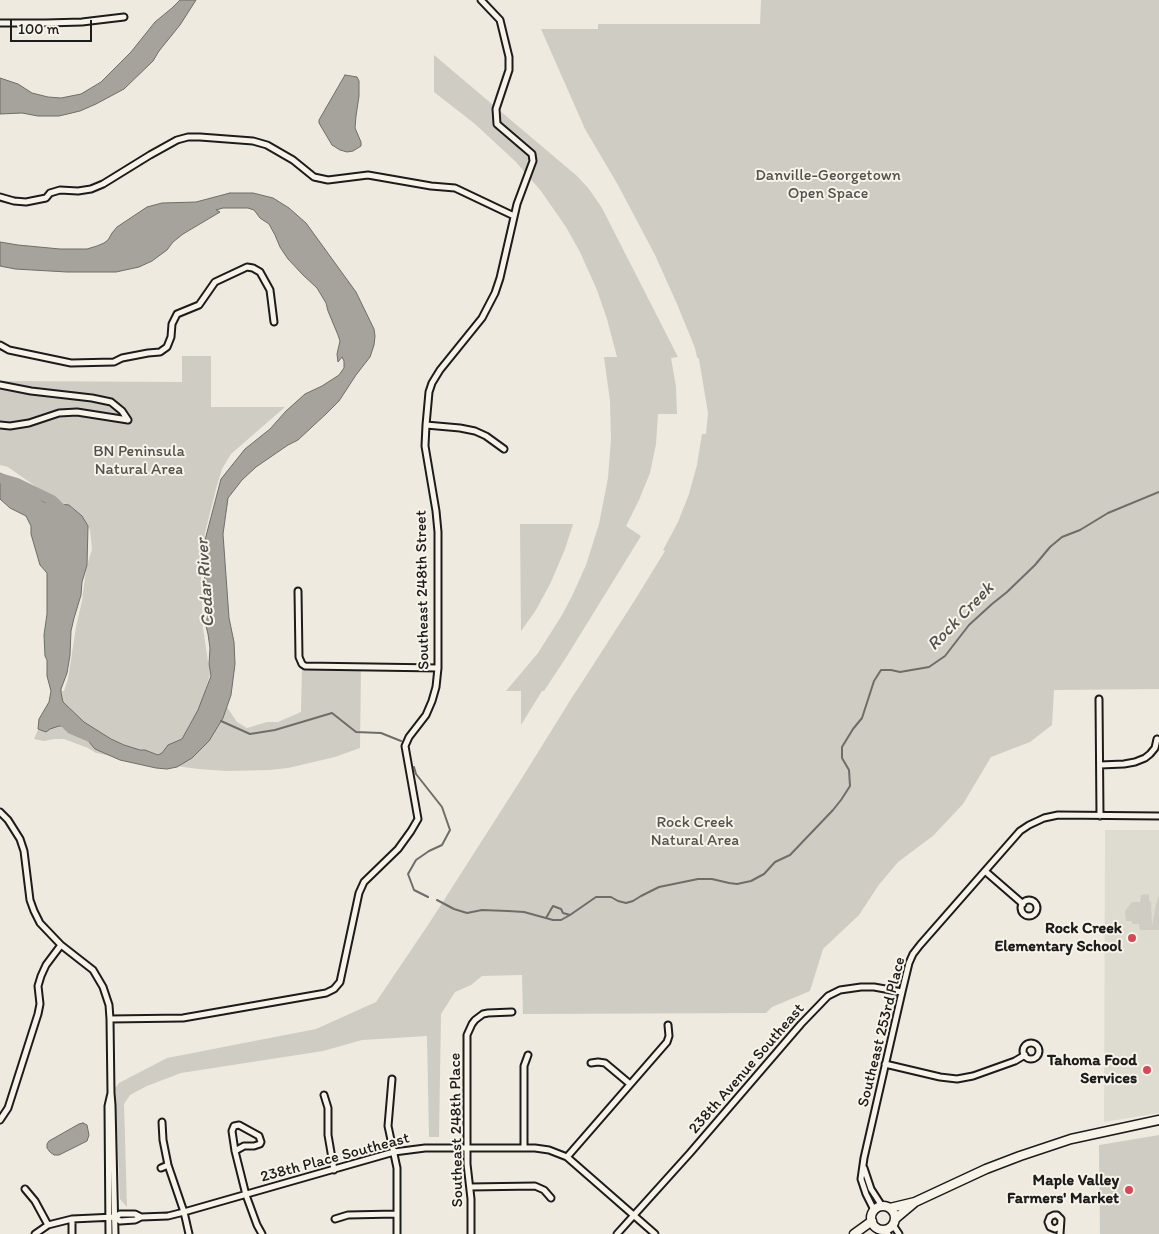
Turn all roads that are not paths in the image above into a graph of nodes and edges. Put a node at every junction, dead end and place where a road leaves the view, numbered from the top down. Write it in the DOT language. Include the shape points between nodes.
graph roads {
  1 [pos="482,0"];
  2 [pos="124,17"];
  3 [pos="0,23"];
  4 [pos="0,196"];
  5 [pos="514,216"];
  6 [pos="274,322"];
  7 [pos="0,345"];
  8 [pos="0,350"];
  9 [pos="8,350"];
  10 [pos="0,385"];
  11 [pos="426,425"];
  12 [pos="0,426"];
  13 [pos="504,449"];
  14 [pos="298,590"];
  15 [pos="438,668"];
  16 [pos="1099,699"];
  17 [pos="1157,740"];
  18 [pos="1100,765"];
  19 [pos="0,812"];
  20 [pos="1100,816"];
  21 [pos="1159,816"];
  22 [pos="985,871"];
  23 [pos="1023,904"];
  24 [pos="61,945"];
  25 [pos="902,992"];
  26 [pos="512,1012"];
  27 [pos="110,1019"];
  28 [pos="668,1025"];
  29 [pos="528,1055"];
  30 [pos="1025,1056"];
  31 [pos="592,1063"];
  32 [pos="885,1064"];
  33 [pos="392,1079"];
  34 [pos="630,1084"];
  35 [pos="324,1095"];
  36 [pos="0,1120"];
  37 [pos="1159,1120"];
  38 [pos="162,1122"];
  39 [pos="467,1148"];
  40 [pos="524,1148"];
  41 [pos="235,1151"];
  42 [pos="394,1152"];
  43 [pos="567,1157"];
  44 [pos="168,1165"];
  45 [pos="161,1168"];
  46 [pos="334,1170"];
  47 [pos="470,1187"];
  48 [pos="25,1190"];
  49 [pos="246,1194"];
  50 [pos="551,1198"];
  51 [pos="915,1202"];
  52 [pos="882,1208"];
  53 [pos="184,1212"];
  54 [pos="396,1214"];
  55 [pos="634,1215"];
  56 [pos="112,1217"];
  57 [pos="336,1218"];
  58 [pos="72,1219"];
  59 [pos="872,1221"];
  60 [pos="894,1222"];
  61 [pos="48,1224"];
  62 [pos="1060,1226"];
  63 [pos="883,1231"];
  64 [pos="856,1233"];
  65 [pos="35,1234"];
  66 [pos="72,1234"];
  67 [pos="109,1234"];
  68 [pos="115,1234"];
  69 [pos="189,1234"];
  70 [pos="262,1234"];
  71 [pos="397,1234"];
  72 [pos="471,1234"];
  73 [pos="617,1234"];
  74 [pos="654,1234"];
  75 [pos="898,1234"];
  76 [pos="1060,1234"];
  1 -- 5 [label="street, Southeast 248th Street" via="500,20 508,57 509,70 496,109 496,124 532,154 533,161"];
  2 -- 3 [label="street" via="82,22"];
  4 -- 5 [label="street" via="26,202 46,198 60,190 91,190 177,140 200,137 253,140 293,160 314,177 328,180 368,175 455,188"];
  5 -- 11 [label="street, Southeast 248th Street" via="495,293 482,318 432,383"];
  6 -- 9 [label="street" via="270,290 260,272 247,268 215,282 199,305 177,314 166,347 160,352 114,362 71,363"];
  7 -- 9 [label="street"];
  8 -- 9 [label="street"];
  10 -- 12 [label="street" via="111,402 128,420 77,412"];
  11 -- 13 [label="street" via="475,431"];
  11 -- 15 [label="street, Southeast 248th Street" via="425,446 438,532"];
  14 -- 15 [label="street" via="299,657 302,664"];
  15 -- 27 [label="street, Southeast 248th Street" via="432,701 405,746 418,819 398,849 364,882 340,982 334,989 192,1016"];
  16 -- 18 [label="street"];
  17 -- 18 [label="street" via="1155,748 1145,758 1124,764"];
  18 -- 20 [label="street"];
  19 -- 24 [label="street" via="22,843 34,911 40,923"];
  20 -- 21 [label="street"];
  20 -- 22 [label="street, Southeast 253rd Place" via="1058,815 1029,825"];
  22 -- 23 [label="street"];
  22 -- 25 [label="street, Southeast 253rd Place" via="913,954"];
  24 -- 27 [label="street" via="97,976 106,994"];
  24 -- 36 [label="street" via="41,976 38,1014 8,1108"];
  25 -- 32 [label="street, Southeast 253rd Place"];
  25 -- 55 [label="street, 238th Avenue Southeast" via="861,986 828,996"];
  26 -- 39 [label="street, Southeast 248th Place" via="483,1014 470,1026 467,1042"];
  27 -- 56 [label="street"];
  28 -- 34 [label="street" via="667,1042"];
  29 -- 40 [label="street" via="524,1066"];
  30 -- 32 [label="street" via="957,1079"];
  31 -- 34 [label="street" via="605,1063"];
  32 -- 52 [label="street, Southeast 253rd Place" via="864,1158 871,1189"];
  33 -- 42 [label="street" via="388,1126"];
  34 -- 43 [label="street"];
  35 -- 46 [label="street"];
  37 -- 51 [label="main road" via="1071,1140 1020,1156"];
  38 -- 44 [label="street"];
  39 -- 40 [label="street, 238th Place Southeast"];
  39 -- 42 [label="street, 238th Place Southeast"];
  39 -- 47 [label="street, Southeast 248th Place"];
  40 -- 43 [label="street, 238th Place Southeast" via="548,1150"];
  41 -- 41 [label="street" via="234,1126 242,1126 259,1136 260,1144"];
  41 -- 49 [label="street"];
  42 -- 46 [label="street, 238th Place Southeast"];
  42 -- 54 [label="street"];
  43 -- 55 [label="street"];
  44 -- 45 [label="street"];
  44 -- 53 [label="street"];
  46 -- 49 [label="street, 238th Place Southeast"];
  47 -- 50 [label="street" via="535,1186"];
  47 -- 72 [label="street, Southeast 248th Place"];
  48 -- 61 [label="street"];
  49 -- 53 [label="street, 238th Place Southeast"];
  49 -- 70 [label="street"];
  51 -- 52 [label="main road"];
  51 -- 60 [label="main road"];
  52 -- 59 [label="main road" via="872,1215"];
  52 -- 60 [label="main road" via="894,1213"];
  53 -- 56 [label="street, 238th Place Southeast" via="135,1220 120,1221"];
  53 -- 69 [label="street"];
  54 -- 57 [label="street"];
  54 -- 71 [label="street"];
  55 -- 73 [label="street, 238th Avenue Southeast"];
  55 -- 74 [label="street"];
  56 -- 58 [label="street, 238th Place Southeast"];
  56 -- 67 [label="street"];
  56 -- 68 [label="street"];
  58 -- 61 [label="street, 238th Place Southeast"];
  58 -- 66 [label="street"];
  59 -- 63 [label="main road"];
  59 -- 64 [label="main road"];
  60 -- 63 [label="main road"];
  60 -- 75 [label="street"];
  61 -- 65 [label="street"];
  62 -- 76 [label="street"];
  63 -- 64 [label="main road"];
}
